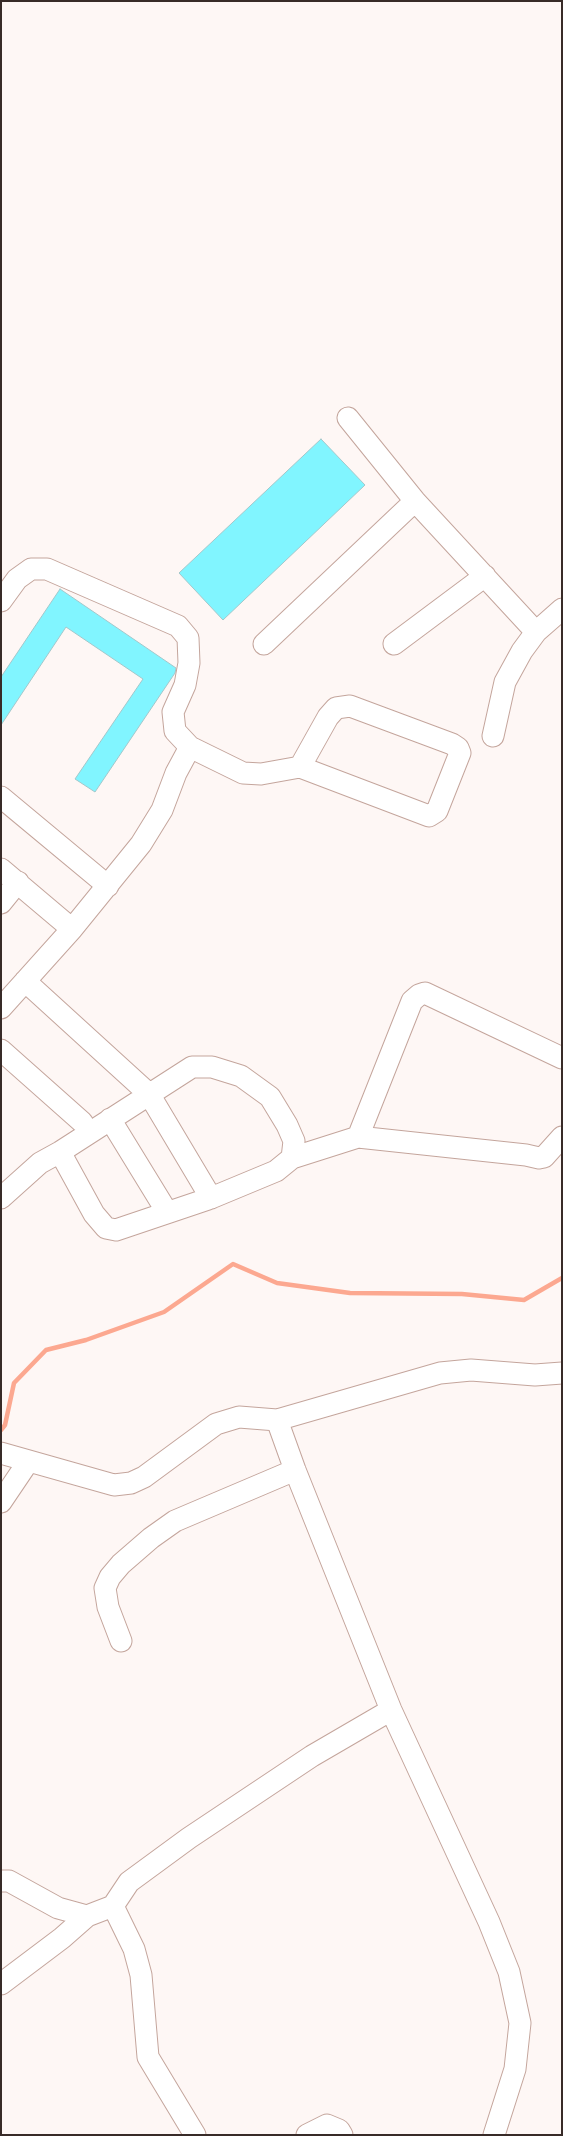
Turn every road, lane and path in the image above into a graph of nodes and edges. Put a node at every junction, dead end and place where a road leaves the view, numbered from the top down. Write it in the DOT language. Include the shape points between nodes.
graph roads {
  1 [pos="348,418"];
  2 [pos="415,501"];
  3 [pos="485,576"];
  4 [pos="1,601"];
  5 [pos="562,609"];
  6 [pos="536,632"];
  7 [pos="264,644"];
  8 [pos="394,644"];
  9 [pos="493,736"];
  10 [pos="190,747"];
  11 [pos="300,767"];
  12 [pos="1,797"];
  13 [pos="1,869"];
  14 [pos="18,882"];
  15 [pos="108,886"];
  16 [pos="1,904"];
  17 [pos="72,929"];
  18 [pos="25,981"];
  19 [pos="1,1008"];
  20 [pos="1,1050"];
  21 [pos="562,1058"];
  22 [pos="150,1094"];
  23 [pos="110,1119"];
  24 [pos="82,1122"];
  25 [pos="358,1137"];
  26 [pos="562,1137"];
  27 [pos="60,1152"];
  28 [pos="292,1158"];
  29 [pos="1,1198"];
  30 [pos="210,1198"];
  31 [pos="167,1212"];
  32 [pos="562,1373"];
  33 [pos="276,1420"];
  34 [pos="1,1454"];
  35 [pos="28,1462"];
  36 [pos="295,1470"];
  37 [pos="1,1502"];
  38 [pos="121,1642"];
  39 [pos="391,1710"];
  40 [pos="1,1881"];
  41 [pos="113,1906"];
  42 [pos="87,1916"];
  43 [pos="1,1984"];
  44 [pos="195,2135"];
  45 [pos="307,2135"];
  46 [pos="342,2135"];
  47 [pos="494,2135"];
  1 -- 2 [label="street"];
  2 -- 3 [label="street"];
  2 -- 7 [label="street"];
  3 -- 6 [label="street"];
  3 -- 8 [label="street"];
  4 -- 10 [label="street" via="17,579 30,570 47,569 178,626 188,638 190,663 185,685 173,712 175,731"];
  5 -- 6 [label="street"];
  6 -- 9 [label="street" via="505,682"];
  10 -- 11 [label="street" via="243,773 261,774"];
  10 -- 15 [label="street" via="176,773 162,810 141,844"];
  11 -- 11 [label="street" via="328,717 336,708 350,706 452,744 460,753 437,811 429,816"];
  12 -- 15 [label="street"];
  13 -- 14 [label="street"];
  14 -- 16 [label="street"];
  14 -- 17 [label="street"];
  15 -- 17 [label="street"];
  17 -- 18 [label="street"];
  18 -- 19 [label="street"];
  18 -- 22 [label="street"];
  20 -- 24 [label="street"];
  21 -- 25 [label="street" via="425,993 419,995 412,1001"];
  22 -- 23 [label="street"];
  22 -- 28 [label="street" via="192,1067 212,1067 241,1076 270,1097 294,1141"];
  22 -- 30 [label="street"];
  23 -- 27 [label="street"];
  23 -- 31 [label="street"];
  25 -- 26 [label="street" via="539,1158"];
  25 -- 28 [label="street"];
  27 -- 29 [label="street" via="40,1163"];
  27 -- 31 [label="street" via="94,1214 106,1228 116,1230"];
  28 -- 30 [label="street" via="276,1171"];
  30 -- 31 [label="street"];
  32 -- 33 [label="street" via="535,1375 471,1370 440,1373"];
  33 -- 35 [label="street" via="239,1417 216,1424 144,1477 131,1483 114,1485"];
  33 -- 36 [label="street"];
  34 -- 35 [label="street"];
  35 -- 37 [label="street"];
  36 -- 38 [label="street" via="175,1521 121,1564 105,1588 108,1607"];
  36 -- 39 [label="street"];
  39 -- 41 [label="street" via="312,1756 189,1838 129,1882"];
  39 -- 47 [label="street" via="488,1922 508,1972 520,2023 515,2069"];
  40 -- 42 [label="street" via="9,1881 58,1908"];
  41 -- 42 [label="street"];
  41 -- 44 [label="street" via="134,1949 141,1976 148,2057"];
  42 -- 43 [label="street"];
  45 -- 46 [label="street" via="327,2125 339,2130"];
}
